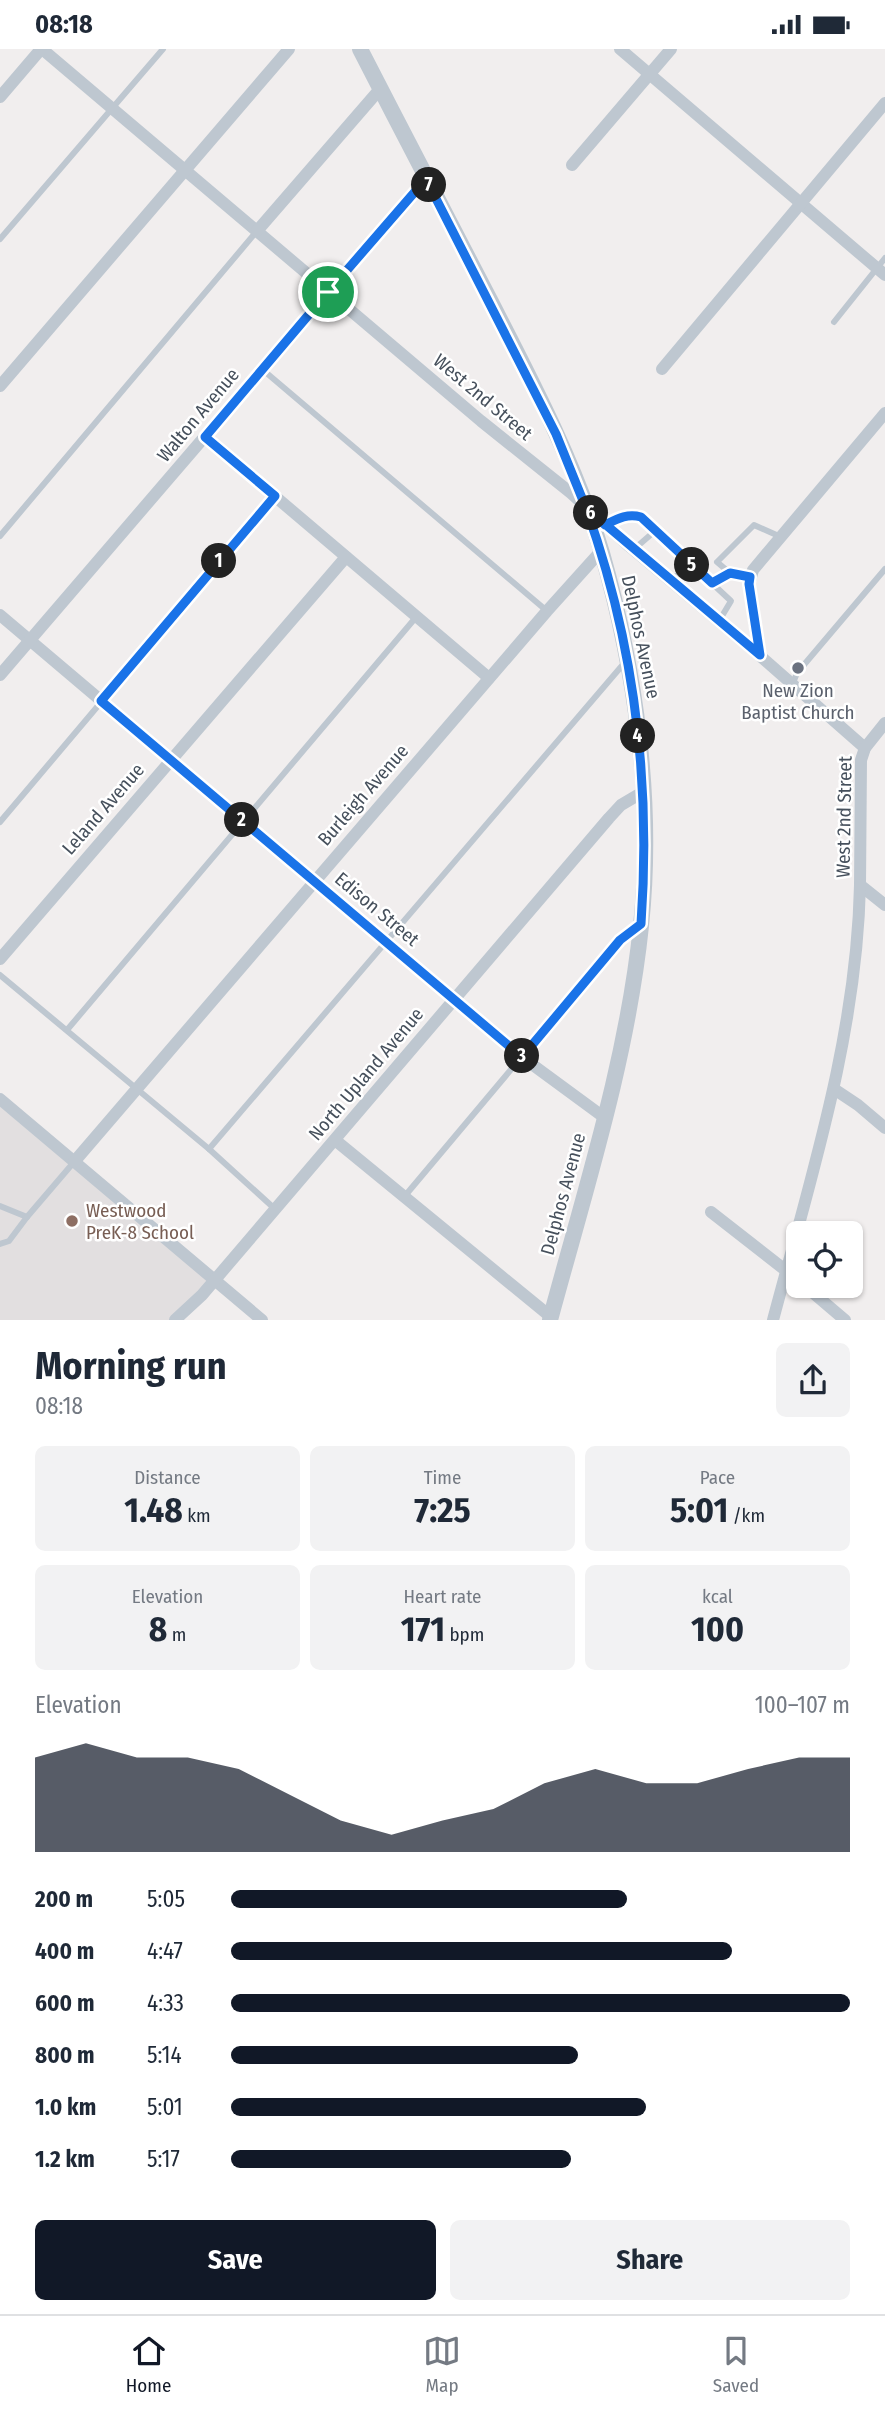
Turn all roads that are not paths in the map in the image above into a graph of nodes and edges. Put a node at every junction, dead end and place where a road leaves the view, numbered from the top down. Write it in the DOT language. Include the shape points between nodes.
graph roads {
  1 [pos="41,49"];
  2 [pos="163,49"];
  3 [pos="289,49"];
  4 [pos="360,49"];
  5 [pos="620,49"];
  6 [pos="671,49"];
  7 [pos="650,74"];
  8 [pos="380,89"];
  9 [pos="0,97"];
  10 [pos="885,103"];
  11 [pos="112,109"];
  12 [pos="572,165"];
  13 [pos="185,170"];
  14 [pos="426,179"];
  15 [pos="801,203"];
  16 [pos="257,231"];
  17 [pos="0,239"];
  18 [pos="882,267"];
  19 [pos="328,292"];
  20 [pos="834,322"];
  21 [pos="262,369"];
  22 [pos="662,369"];
  23 [pos="0,386"];
  24 [pos="885,413"];
  25 [pos="205,437"];
  26 [pos="275,496"];
  27 [pos="586,508"];
  28 [pos="605,525"];
  29 [pos="655,531"];
  30 [pos="0,536"];
  31 [pos="781,537"];
  32 [pos="634,550"];
  33 [pos="601,551"];
  34 [pos="346,557"];
  35 [pos="690,563"];
  36 [pos="885,569"];
  37 [pos="730,573"];
  38 [pos="750,577"];
  39 [pos="671,581"];
  40 [pos="712,583"];
  41 [pos="547,611"];
  42 [pos="0,615"];
  43 [pos="417,616"];
  44 [pos="719,621"];
  45 [pos="30,641"];
  46 [pos="760,655"];
  47 [pos="626,660"];
  48 [pos="0,675"];
  49 [pos="489,678"];
  50 [pos="793,683"];
  51 [pos="101,701"];
  52 [pos="885,723"];
  53 [pos="864,748"];
  54 [pos="171,759"];
  55 [pos="643,792"];
  56 [pos="0,821"];
  57 [pos="244,822"];
  58 [pos="314,882"];
  59 [pos="860,885"];
  60 [pos="885,905"];
  61 [pos="641,924"];
  62 [pos="387,943"];
  63 [pos="0,959"];
  64 [pos="0,975"];
  65 [pos="454,1000"];
  66 [pos="67,1030"];
  67 [pos="522,1057"];
  68 [pos="137,1088"];
  69 [pos="834,1089"];
  70 [pos="0,1099"];
  71 [pos="606,1118"];
  72 [pos="885,1128"];
  73 [pos="335,1140"];
  74 [pos="209,1149"];
  75 [pos="74,1162"];
  76 [pos="404,1197"];
  77 [pos="0,1206"];
  78 [pos="275,1209"];
  79 [pos="711,1212"];
  80 [pos="27,1217"];
  81 [pos="800,1221"];
  82 [pos="0,1244"];
  83 [pos="786,1270"];
  84 [pos="786,1275"];
  85 [pos="214,1280"];
  86 [pos="819,1298"];
  87 [pos="550,1319"];
  88 [pos="175,1320"];
  89 [pos="262,1320"];
  90 [pos="774,1320"];
  91 [pos="845,1320"];
  1 -- 9 [label="street"];
  1 -- 11 [label="street, West 2nd Street"];
  2 -- 11 [label="lane"];
  3 -- 13 [label="street"];
  4 -- 8 [label="street, Delphos Avenue"];
  5 -- 7 [label="street"];
  6 -- 7 [label="street"];
  7 -- 12 [label="street"];
  7 -- 15 [label="street"];
  8 -- 14 [label="street, Delphos Avenue"];
  8 -- 16 [label="street"];
  10 -- 15 [label="street"];
  11 -- 13 [label="street, West 2nd Street"];
  11 -- 17 [label="lane"];
  13 -- 16 [label="street, West 2nd Street"];
  13 -- 23 [label="street"];
  14 -- 19 [label="street, Walton Avenue"];
  14 -- 27 [label="street, Delphos Avenue" via="556,434"];
  15 -- 18 [label="street"];
  15 -- 22 [label="street"];
  16 -- 19 [label="street, West 2nd Street"];
  16 -- 30 [label="lane"];
  18 -- 20 [label="lane"];
  19 -- 21 [label="street, Walton Avenue"];
  19 -- 27 [label="street, West 2nd Street"];
  21 -- 25 [label="street, Walton Avenue"];
  21 -- 41 [label="lane"];
  24 -- 31 [label="street"];
  25 -- 26 [label="street"];
  25 -- 45 [label="street, Walton Avenue"];
  26 -- 34 [label="street"];
  26 -- 51 [label="lane"];
  27 -- 28 [label="street, West 2nd Street"];
  27 -- 33 [label="street, Delphos Avenue"];
  28 -- 29 [label="lane" via="634,515"];
  28 -- 32 [label="street, West 2nd Street"];
  29 -- 32 [label="lane"];
  29 -- 35 [label="lane"];
  31 -- 37 [label="lane" via="754,525 717,562"];
  31 -- 38 [label="street"];
  32 -- 39 [label="street, West 2nd Street"];
  33 -- 41 [label="street, Burleigh Avenue"];
  33 -- 47 [label="street, Delphos Avenue"];
  34 -- 43 [label="street"];
  34 -- 54 [label="street, Leland Avenue"];
  35 -- 39 [label="lane"];
  35 -- 40 [label="lane"];
  36 -- 50 [label="lane"];
  37 -- 38 [label="lane"];
  37 -- 40 [label="lane"];
  38 -- 46 [label="street"];
  39 -- 44 [label="street, West 2nd Street"];
  40 -- 44 [label="lane" via="732,601"];
  41 -- 49 [label="street, Burleigh Avenue"];
  42 -- 45 [label="street, Edison Street"];
  43 -- 49 [label="street"];
  43 -- 57 [label="lane"];
  44 -- 46 [label="street, West 2nd Street"];
  45 -- 48 [label="street, Walton Avenue"];
  45 -- 51 [label="street, Edison Street"];
  46 -- 50 [label="street, West 2nd Street"];
  47 -- 55 [label="street, Delphos Avenue"];
  47 -- 62 [label="lane"];
  49 -- 58 [label="street, Burleigh Avenue"];
  50 -- 53 [label="street, West 2nd Street"];
  51 -- 54 [label="street, Edison Street"];
  51 -- 56 [label="lane"];
  52 -- 53 [label="street"];
  53 -- 59 [label="street, West 2nd Street"];
  54 -- 57 [label="street, Edison Street"];
  54 -- 63 [label="street, Leland Avenue"];
  55 -- 61 [label="street, Delphos Avenue"];
  55 -- 65 [label="street, North Upland Avenue" via="621,805"];
  57 -- 58 [label="street, Edison Street"];
  57 -- 66 [label="lane"];
  58 -- 62 [label="street, Edison Street"];
  58 -- 68 [label="street, Burleigh Avenue"];
  59 -- 60 [label="street, West 2nd Street"];
  59 -- 69 [label="street"];
  61 -- 67 [label="lane" via="620,940"];
  61 -- 71 [label="street, Delphos Avenue" via="624,1040"];
  62 -- 65 [label="street, Edison Street"];
  62 -- 74 [label="lane"];
  64 -- 66 [label="lane"];
  65 -- 67 [label="street, Edison Street"];
  65 -- 73 [label="street, North Upland Avenue"];
  66 -- 68 [label="lane"];
  67 -- 71 [label="street, Edison Street"];
  67 -- 76 [label="lane"];
  68 -- 74 [label="lane"];
  68 -- 75 [label="street, Burleigh Avenue"];
  69 -- 72 [label="street"];
  69 -- 81 [label="street"];
  70 -- 75 [label="street"];
  71 -- 87 [label="street, Delphos Avenue"];
  73 -- 76 [label="street"];
  73 -- 78 [label="street, North Upland Avenue"];
  74 -- 78 [label="lane"];
  75 -- 80 [label="lane"];
  75 -- 85 [label="street"];
  76 -- 87 [label="street"];
  77 -- 80 [label="lane"];
  78 -- 85 [label="street, North Upland Avenue"];
  79 -- 83 [label="street"];
  80 -- 82 [label="lane" via="9,1241"];
  84 -- 90 [label="street"];
  85 -- 88 [label="street, North Upland Avenue"];
  85 -- 89 [label="street"];
  86 -- 91 [label="street"];
}
